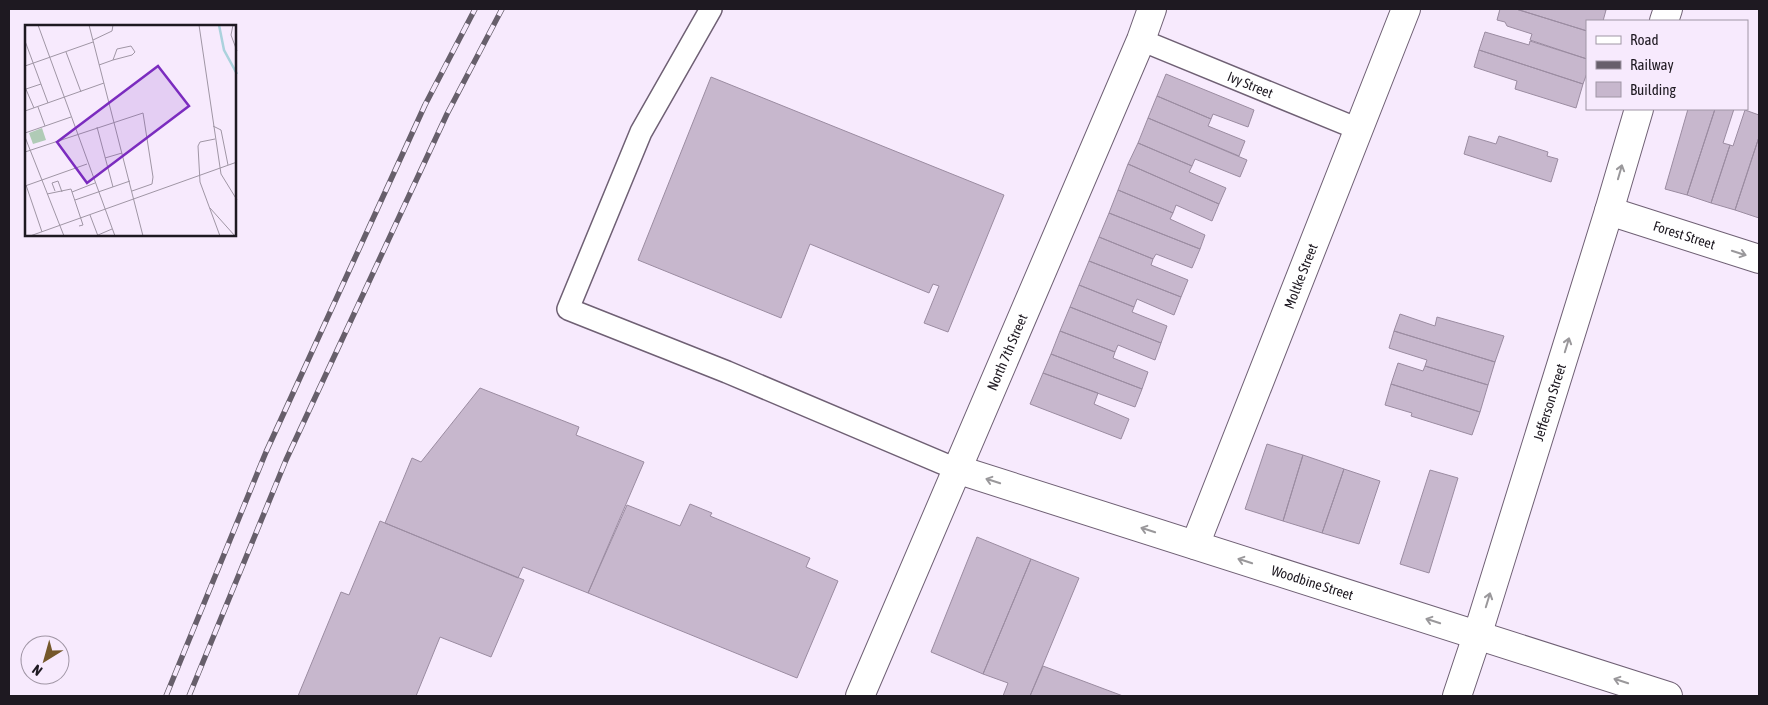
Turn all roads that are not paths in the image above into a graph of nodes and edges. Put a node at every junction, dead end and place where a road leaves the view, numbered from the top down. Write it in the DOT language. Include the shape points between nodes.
graph roads {
  1 [pos="711,9"];
  2 [pos="1152,9"];
  3 [pos="1406,9"];
  4 [pos="1141,40"];
  5 [pos="1639,110"];
  6 [pos="1358,129"];
  7 [pos="1609,211"];
  8 [pos="1759,259"];
  9 [pos="956,469"];
  10 [pos="1195,544"];
  11 [pos="1477,636"];
  12 [pos="860,696"];
  13 [pos="1457,696"];
  14 [pos="1668,696"];
  1 -- 9 [label="lane" via="642,132 568,309"];
  2 -- 4 [label="street, North 7th Street"];
  3 -- 6 [label="street, Moltke Street"];
  4 -- 6 [label="lane, Ivy Street"];
  4 -- 9 [label="street, North 7th Street"];
  7 -- 5 [label="street, Jefferson Street, one-way"];
  6 -- 10 [label="street, Moltke Street"];
  7 -- 8 [label="street, Forest Street, one-way"];
  11 -- 7 [label="street, Jefferson Street, one-way"];
  10 -- 9 [label="street, Woodbine Street, one-way"];
  9 -- 12 [label="street, North 7th Street"];
  11 -- 10 [label="street, Woodbine Street, one-way"];
  11 -- 13 [label="street, Jefferson Street"];
  14 -- 11 [label="street, Woodbine Street, one-way"];
}
